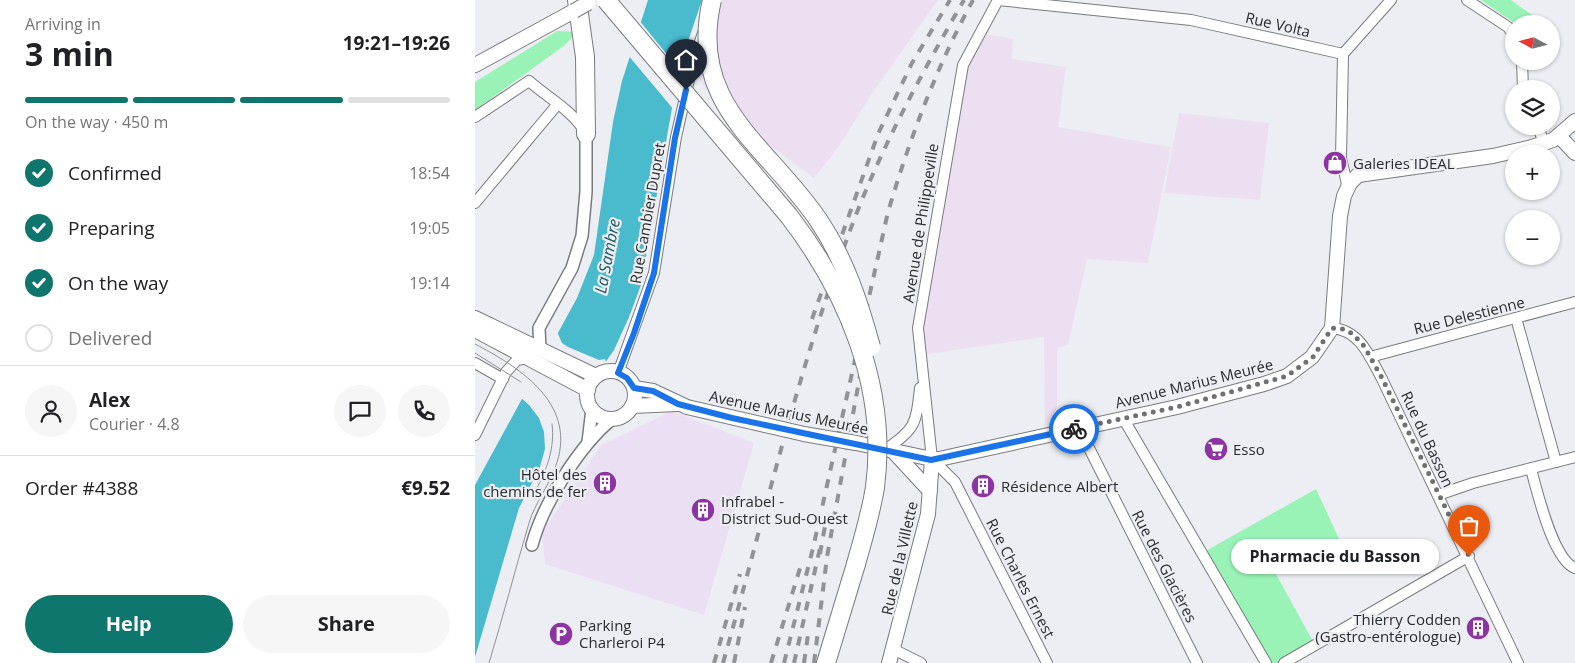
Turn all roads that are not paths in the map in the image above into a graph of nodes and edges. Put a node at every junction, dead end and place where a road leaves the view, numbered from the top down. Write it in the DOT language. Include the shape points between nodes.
graph roads {
  1 [pos="606,0"];
  2 [pos="712,0"];
  3 [pos="716,0"];
  4 [pos="998,0"];
  5 [pos="1391,0"];
  6 [pos="1467,0"];
  7 [pos="586,3"];
  8 [pos="1505,25"];
  9 [pos="1343,54"];
  10 [pos="475,65"];
  11 [pos="557,105"];
  12 [pos="475,118"];
  13 [pos="1575,121"];
  14 [pos="586,134"];
  15 [pos="1541,135"];
  16 [pos="1559,136"];
  17 [pos="1545,144"];
  18 [pos="1575,153"];
  19 [pos="1348,188"];
  20 [pos="475,203"];
  21 [pos="1575,302"];
  22 [pos="475,318"];
  23 [pos="1516,318"];
  24 [pos="1332,328"];
  25 [pos="475,330"];
  26 [pos="535,357"];
  27 [pos="1370,357"];
  28 [pos="475,363"];
  29 [pos="922,364"];
  30 [pos="868,370"];
  31 [pos="606,374"];
  32 [pos="503,379"];
  33 [pos="634,388"];
  34 [pos="590,400"];
  35 [pos="683,405"];
  36 [pos="633,406"];
  37 [pos="1123,418"];
  38 [pos="612,419"];
  39 [pos="1079,428"];
  40 [pos="475,436"];
  41 [pos="588,442"];
  42 [pos="889,450"];
  43 [pos="1575,457"];
  44 [pos="931,460"];
  45 [pos="1556,462"];
  46 [pos="1531,469"];
  47 [pos="930,491"];
  48 [pos="1438,495"];
  49 [pos="532,545"];
  50 [pos="1469,556"];
  51 [pos="1575,568"];
  52 [pos="893,649"];
  53 [pos="826,663"];
  54 [pos="889,663"];
  55 [pos="921,663"];
  56 [pos="1047,663"];
  57 [pos="1197,663"];
  58 [pos="1266,663"];
  59 [pos="1284,663"];
  60 [pos="1518,663"];
  1 -- 30 [label="highway, bridge" via="811,245 835,287"];
  2 -- 30 [label="highway, bridge" via="706,35 714,82 734,117 807,205 829,237 860,307 871,348"];
  3 -- 31 [label="street, Rue Cambier Dupret" via="691,68 675,138 654,273 634,333"];
  4 -- 9 [label="street, Rue Volta" via="1191,20"];
  4 -- 29 [label="street, Avenue de Philippeville" via="963,65 918,328"];
  5 -- 9 [label="street"];
  6 -- 8 [label="street"];
  7 -- 10 [label="main road"];
  7 -- 14 [label="highway"];
  9 -- 19 [label="street" via="1341,158"];
  11 -- 12 [label="street" via="529,81"];
  11 -- 14 [label="street" via="580,124"];
  11 -- 20 [label="street"];
  13 -- 16 [label="main road"];
  14 -- 26 [label="street" via="582,236 572,268 539,328"];
  15 -- 17 [label="street"];
  16 -- 17 [label="main road"];
  16 -- 18 [label="main road"];
  17 -- 19 [label="main road" via="1493,156 1369,172 1358,175"];
  19 -- 24 [label="main road, Avenue Marius Meurée" via="1340,216"];
  21 -- 23 [label="street, Rue Delestienne"];
  22 -- 26 [label="main road"];
  23 -- 27 [label="street, Rue Delestienne"];
  23 -- 45 [label="street"];
  24 -- 27 [label="street, Rue du Basson" via="1353,334"];
  24 -- 37 [label="main road, Avenue Marius Meurée" via="1313,357 1287,376 1177,407"];
  25 -- 26 [label="main road"];
  26 -- 31 [label="main road"];
  26 -- 32 [label="street" via="517,360 510,365"];
  26 -- 34 [label="main road"];
  27 -- 48 [label="street, Rue du Basson"];
  28 -- 32 [label="street"];
  29 -- 42 [label="street" via="916,417 911,430"];
  29 -- 44 [label="street, Avenue de Philippeville"];
  30 -- 53 [label="highway, bridge" via="876,411 875,488"];
  31 -- 33 [label="main road" via="627,378"];
  31 -- 34 [label="main road"];
  32 -- 40 [label="street"];
  33 -- 35 [label="main road, Avenue Marius Meurée" via="653,391"];
  33 -- 36 [label="main road"];
  34 -- 38 [label="main road" via="597,414"];
  34 -- 41 [label="street"];
  35 -- 36 [label="main road, Avenue Marius Meurée"];
  35 -- 42 [label="main road, Avenue Marius Meurée, bridge" via="804,434"];
  36 -- 38 [label="main road" via="627,413"];
  37 -- 39 [label="main road, Avenue Marius Meurée"];
  37 -- 58 [label="street"];
  38 -- 41 [label="street"];
  39 -- 44 [label="main road, Avenue Marius Meurée"];
  39 -- 57 [label="street, Rue des Glacières"];
  41 -- 49 [label="street" via="547,506"];
  42 -- 44 [label="main road, Avenue Marius Meurée"];
  42 -- 47 [label="main road"];
  43 -- 45 [label="street"];
  44 -- 47 [label="main road, Rue de la Villette"];
  44 -- 56 [label="street, Rue Charles Ernest" via="955,482"];
  45 -- 46 [label="street"];
  46 -- 48 [label="street"];
  46 -- 51 [label="street" via="1554,541 1569,566"];
  47 -- 52 [label="main road, Rue de la Villette" via="928,514"];
  48 -- 50 [label="street, Rue du Basson"];
  50 -- 59 [label="street"];
  50 -- 60 [label="street, Rue du Basson"];
  52 -- 54 [label="main road, Rue de la Villette"];
  52 -- 55 [label="street"];
}
